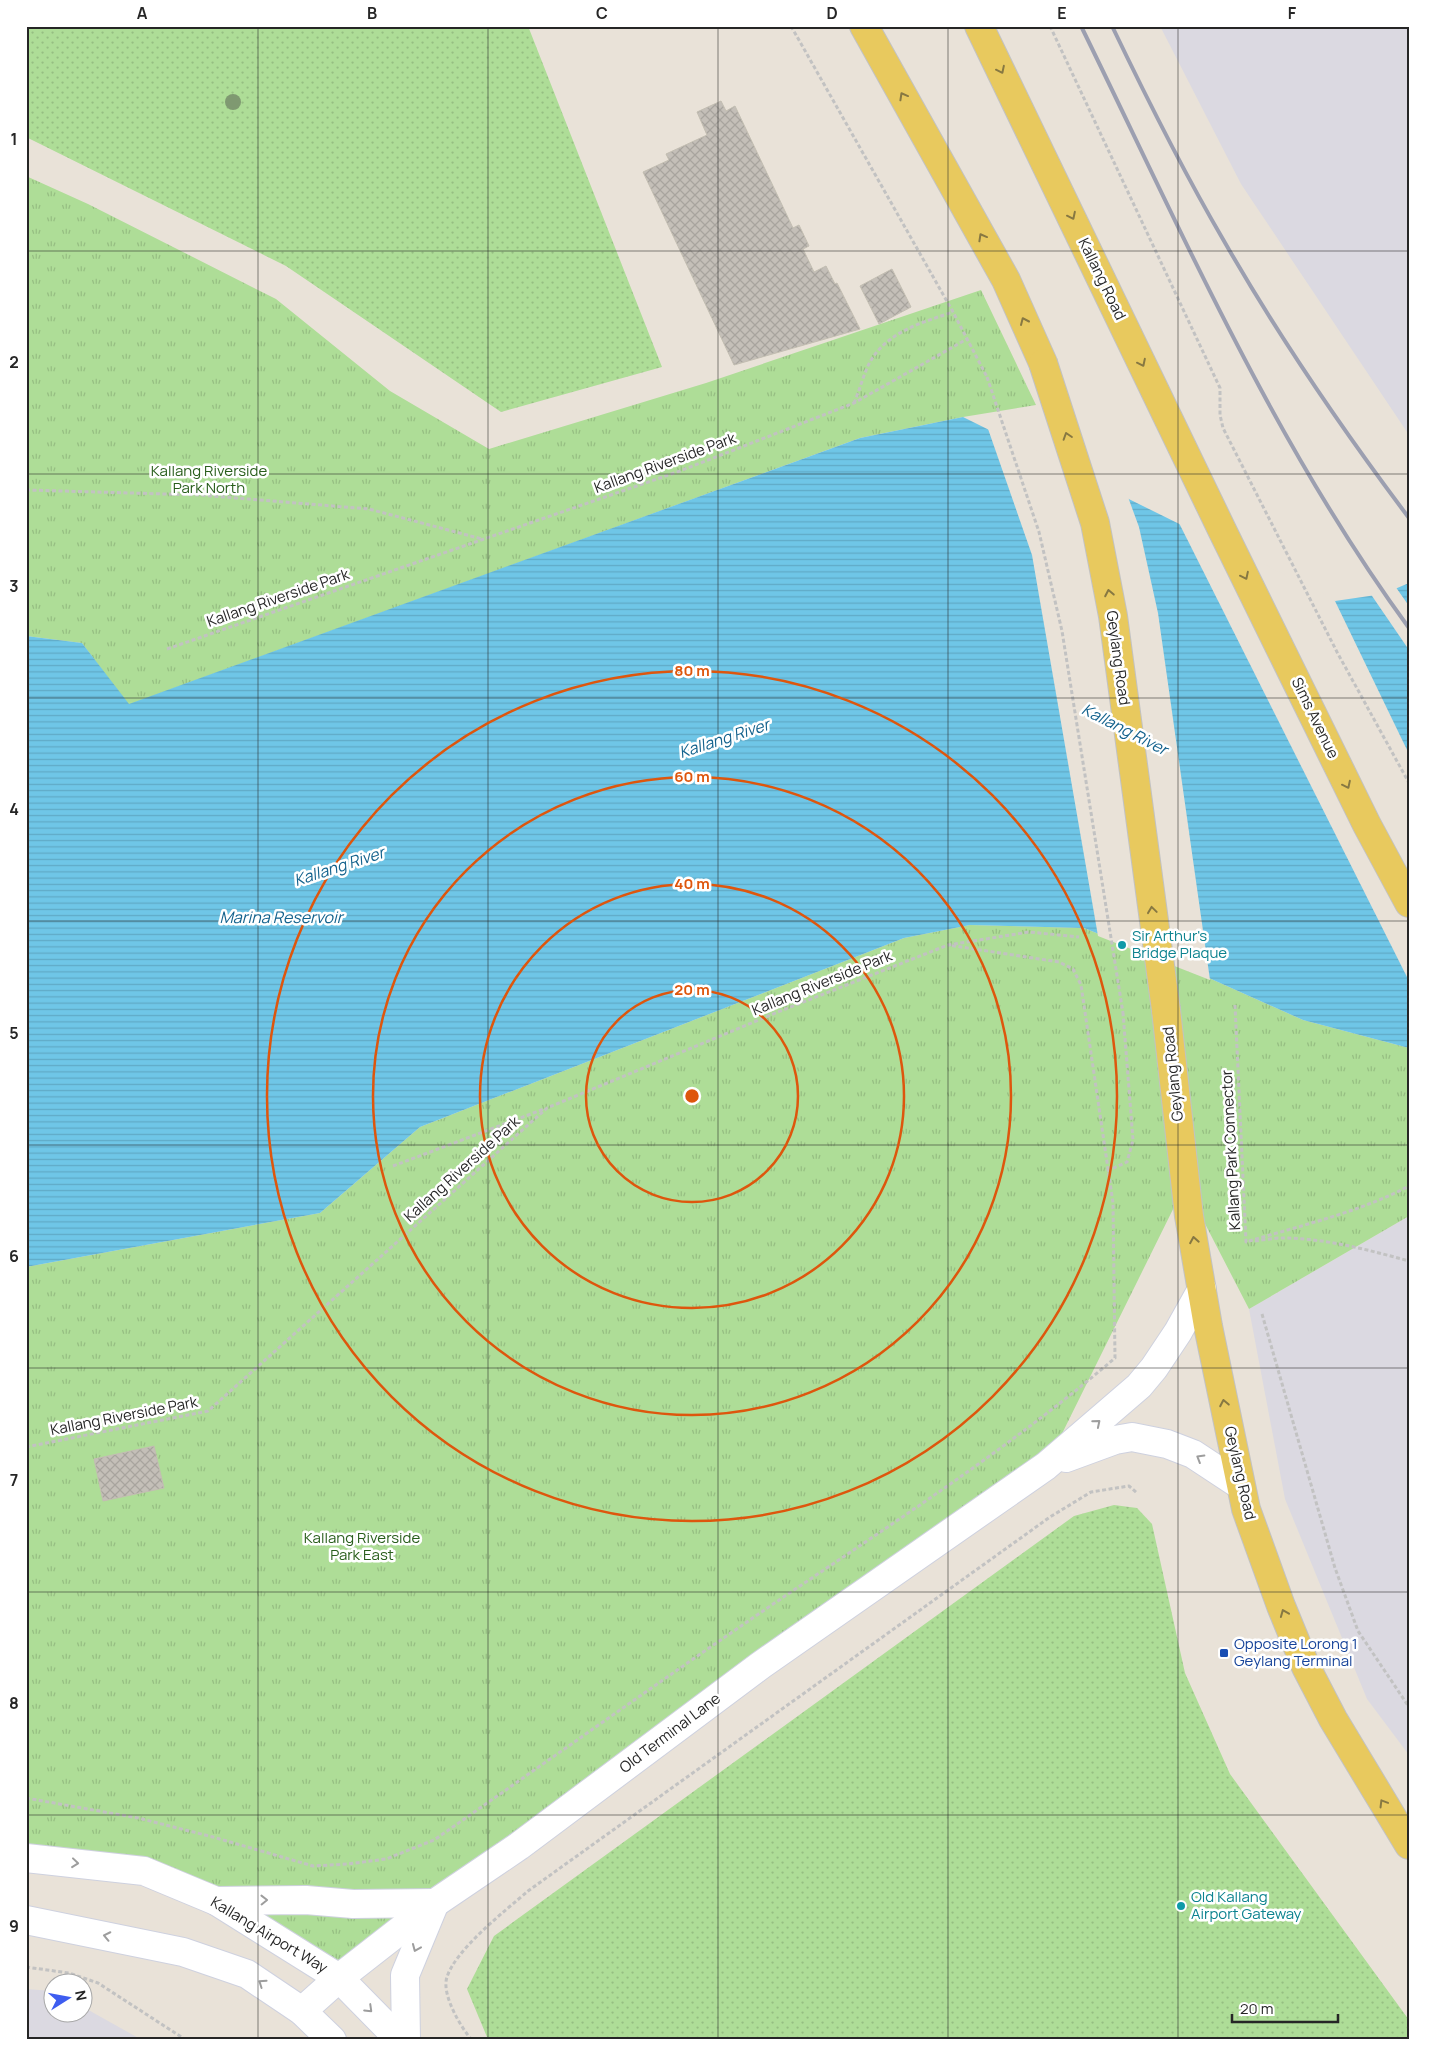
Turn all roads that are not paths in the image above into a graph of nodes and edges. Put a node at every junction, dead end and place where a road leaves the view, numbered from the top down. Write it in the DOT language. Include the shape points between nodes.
graph roads {
  1 [pos="864,26"];
  2 [pos="979,26"];
  3 [pos="1223,532"];
  4 [pos="1409,903"];
  5 [pos="1202,1288"];
  6 [pos="1046,1466"];
  7 [pos="1240,1485"];
  8 [pos="1409,1845"];
  9 [pos="26,1858"];
  10 [pos="216,1901"];
  11 [pos="435,1903"];
  12 [pos="26,1920"];
  13 [pos="339,1978"];
  14 [pos="302,2011"];
  15 [pos="332,2040"];
  16 [pos="400,2040"];
  17 [pos="406,2040"];
  5 -- 1 [label="main road, Geylang Road, one-way, bridge" via="1189,1216 1166,1010 1112,607 1095,523 1043,362 1006,280"];
  2 -- 3 [label="main road, Kallang Road, one-way"];
  3 -- 4 [label="main road, Sims Avenue, one-way" via="1367,826"];
  6 -- 5 [label="street, Old Terminal Lane, one-way" via="1139,1386 1178,1332"];
  7 -- 5 [label="main road, Geylang Road, one-way"];
  7 -- 6 [label="street, Old Terminal Lane, one-way" via="1193,1454 1167,1444 1132,1437 1115,1440"];
  6 -- 11 [label="street, Old Terminal Lane" via="761,1665 519,1846"];
  8 -- 7 [label="main road, Geylang Road, one-way" via="1333,1719 1306,1667 1281,1606"];
  9 -- 10 [label="street, Kallang Airport Way, one-way" via="144,1871"];
  10 -- 11 [label="street, one-way"];
  10 -- 13 [label="street, Kallang Airport Way"];
  11 -- 13 [label="street, Old Terminal Lane"];
  11 -- 17 [label="street, one-way" via="405,1975"];
  14 -- 12 [label="street, one-way" via="247,1974 182,1952"];
  13 -- 14 [label="street, Old Terminal Lane"];
  13 -- 16 [label="street, Kallang Airport Way, one-way"];
  14 -- 15 [label="street"];
}
